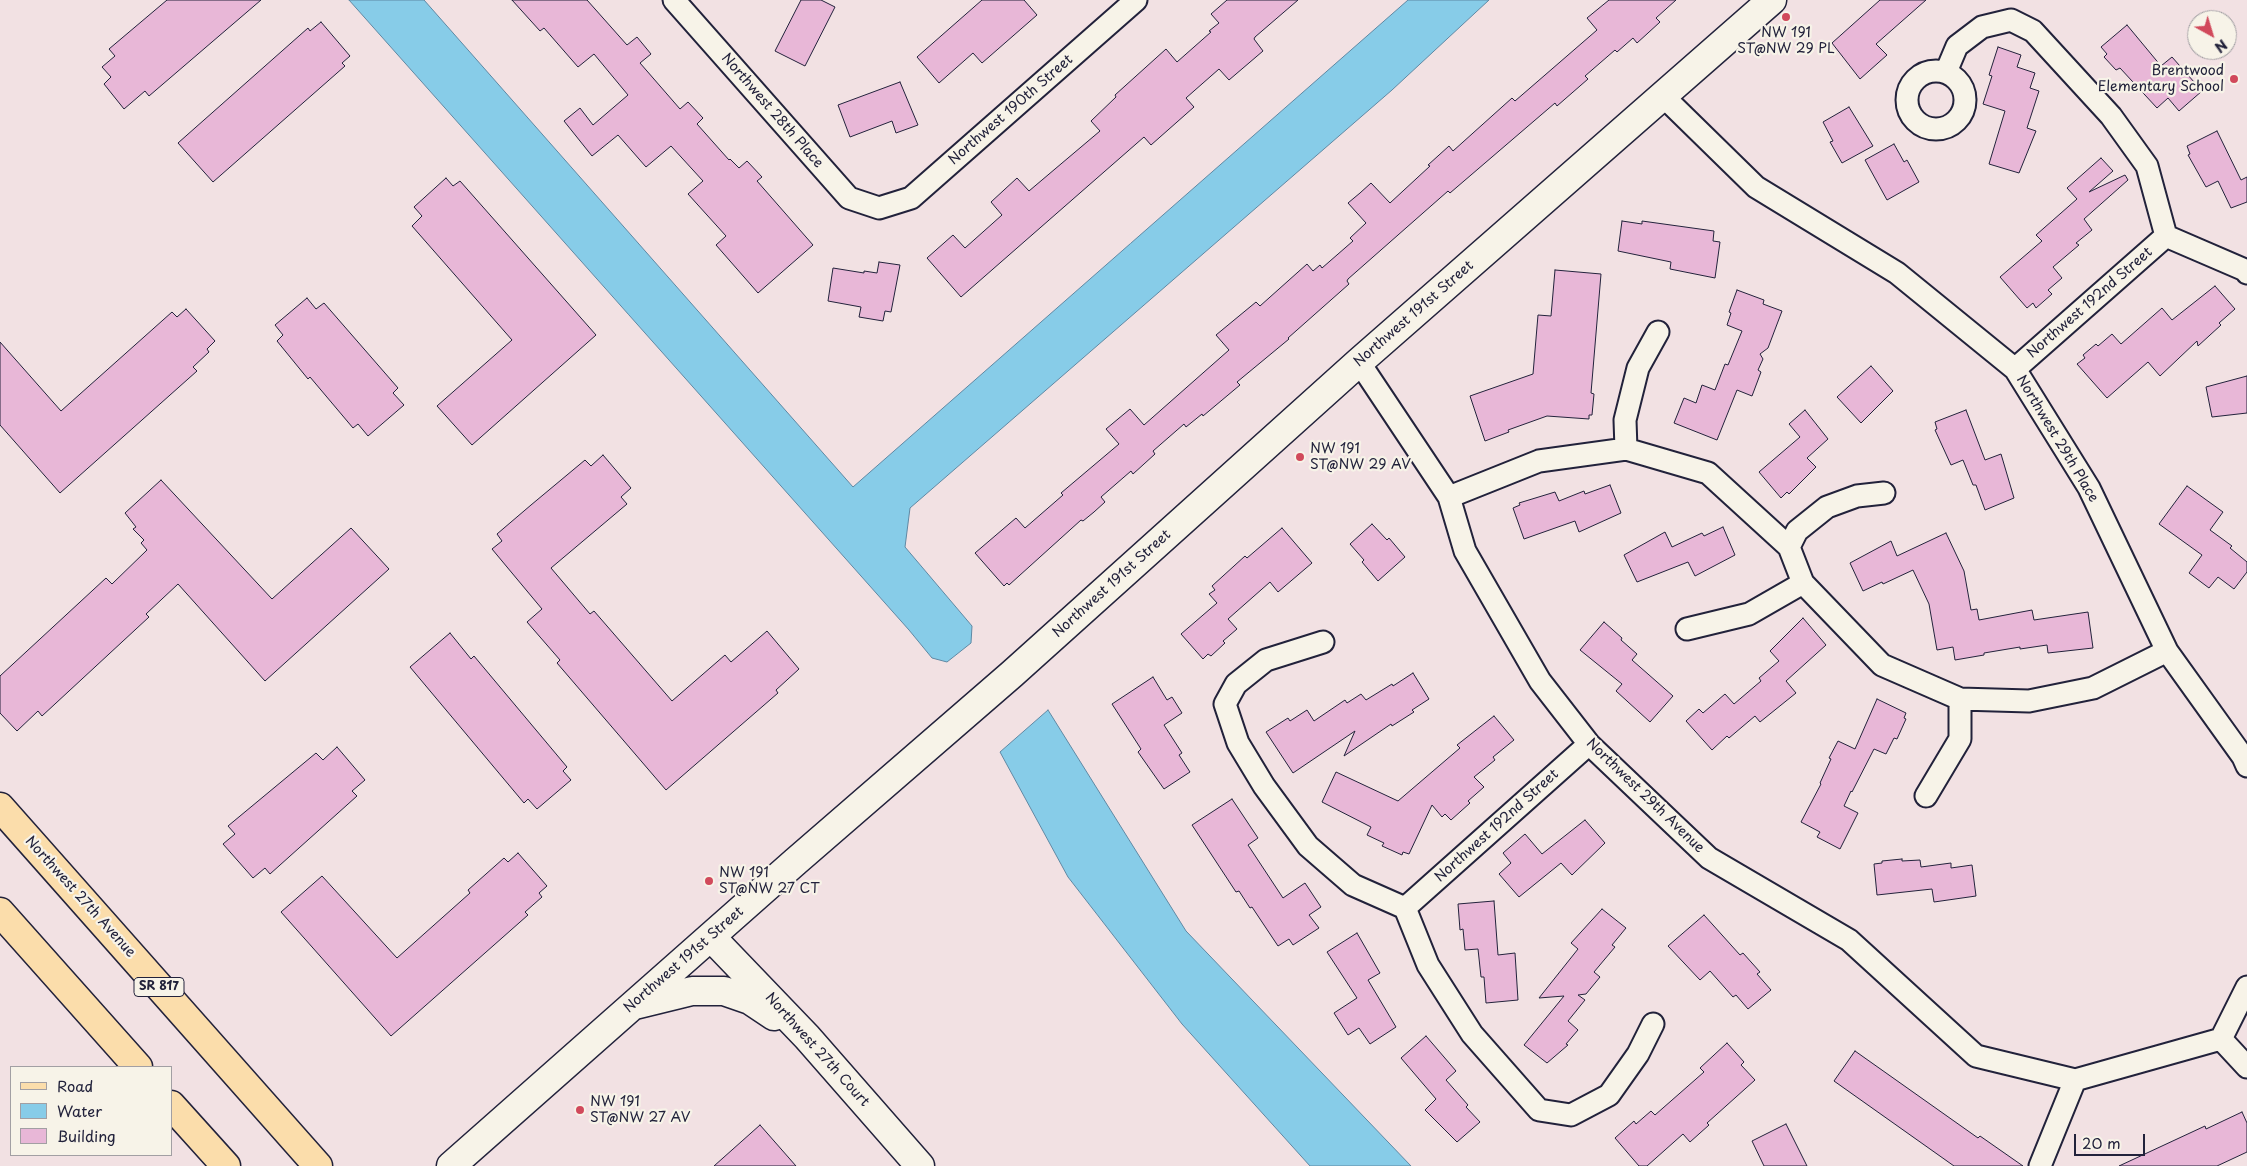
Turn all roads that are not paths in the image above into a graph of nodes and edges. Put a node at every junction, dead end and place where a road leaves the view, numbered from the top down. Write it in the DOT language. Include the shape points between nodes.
graph roads {
  1 [pos="1136,0"];
  2 [pos="1772,0"];
  3 [pos="685,4"];
  4 [pos="1946,72"];
  5 [pos="1663,96"];
  6 [pos="879,208"];
  7 [pos="2166,236"];
  8 [pos="2247,273"];
  9 [pos="1658,332"];
  10 [pos="1359,362"];
  11 [pos="2014,369"];
  12 [pos="1626,448"];
  13 [pos="1884,494"];
  14 [pos="1449,497"];
  15 [pos="1789,548"];
  16 [pos="1803,583"];
  17 [pos="1687,629"];
  18 [pos="1323,642"];
  19 [pos="2168,651"];
  20 [pos="1960,699"];
  21 [pos="1589,744"];
  22 [pos="2247,766"];
  23 [pos="1926,796"];
  24 [pos="0,807"];
  25 [pos="1405,908"];
  26 [pos="0,912"];
  27 [pos="710,936"];
  28 [pos="2247,987"];
  29 [pos="630,1006"];
  30 [pos="1653,1024"];
  31 [pos="807,1037"];
  32 [pos="2221,1039"];
  33 [pos="137,1066"];
  34 [pos="2247,1068"];
  35 [pos="2075,1080"];
  36 [pos="172,1106"];
  37 [pos="226,1166"];
  38 [pos="318,1166"];
  39 [pos="451,1166"];
  40 [pos="920,1166"];
  41 [pos="2040,1166"];
  1 -- 6 [label="street, Northwest 190th Street" via="911,198"];
  2 -- 5 [label="street, Northwest 191st Street"];
  3 -- 6 [label="street, Northwest 28th Place" via="849,198"];
  4 -- 7 [label="street" via="1957,46 1982,27 2011,20 2033,31 2110,116 2147,166"];
  5 -- 10 [label="street, Northwest 191st Street"];
  5 -- 11 [label="street, Northwest 29th Place" via="1756,187 1897,273"];
  7 -- 8 [label="street"];
  7 -- 11 [label="street, Northwest 192nd Street"];
  9 -- 12 [label="street" via="1638,368 1625,420"];
  10 -- 14 [label="street, Northwest 29th Avenue"];
  10 -- 27 [label="street, Northwest 191st Street" via="1012,674"];
  11 -- 19 [label="street, Northwest 29th Place" via="2089,488"];
  12 -- 14 [label="street" via="1539,461"];
  12 -- 15 [label="street" via="1708,473"];
  13 -- 15 [label="street" via="1857,496 1827,507 1797,531"];
  14 -- 21 [label="street, Northwest 29th Avenue" via="1464,551 1540,681"];
  15 -- 16 [label="street"];
  16 -- 17 [label="street" via="1749,614"];
  16 -- 20 [label="street" via="1882,665"];
  18 -- 25 [label="street" via="1266,660 1236,684 1225,704 1238,743 1264,786 1308,846 1353,885"];
  19 -- 20 [label="street" via="2093,688 2029,701"];
  19 -- 22 [label="street, Northwest 29th Place"];
  20 -- 23 [label="street" via="1960,739"];
  21 -- 25 [label="street, Northwest 192nd Street"];
  21 -- 35 [label="street, Northwest 29th Avenue" via="1709,858 1849,940 1976,1056"];
  24 -- 38 [label="main road, Northwest 27th Avenue / SR 817"];
  25 -- 30 [label="street" via="1428,965 1472,1034 1539,1110 1571,1115 1609,1095 1638,1054"];
  26 -- 33 [label="main road"];
  27 -- 29 [label="street, Northwest 191st Street"];
  27 -- 31 [label="street, Northwest 27th Court"];
  28 -- 32 [label="street"];
  29 -- 31 [label="street" via="692,991 724,991 750,1000"];
  29 -- 39 [label="street, Northwest 191st Street"];
  31 -- 40 [label="street, Northwest 27th Court"];
  32 -- 34 [label="street"];
  32 -- 35 [label="street"];
  35 -- 41 [label="street"];
  36 -- 37 [label="main road"];
}
